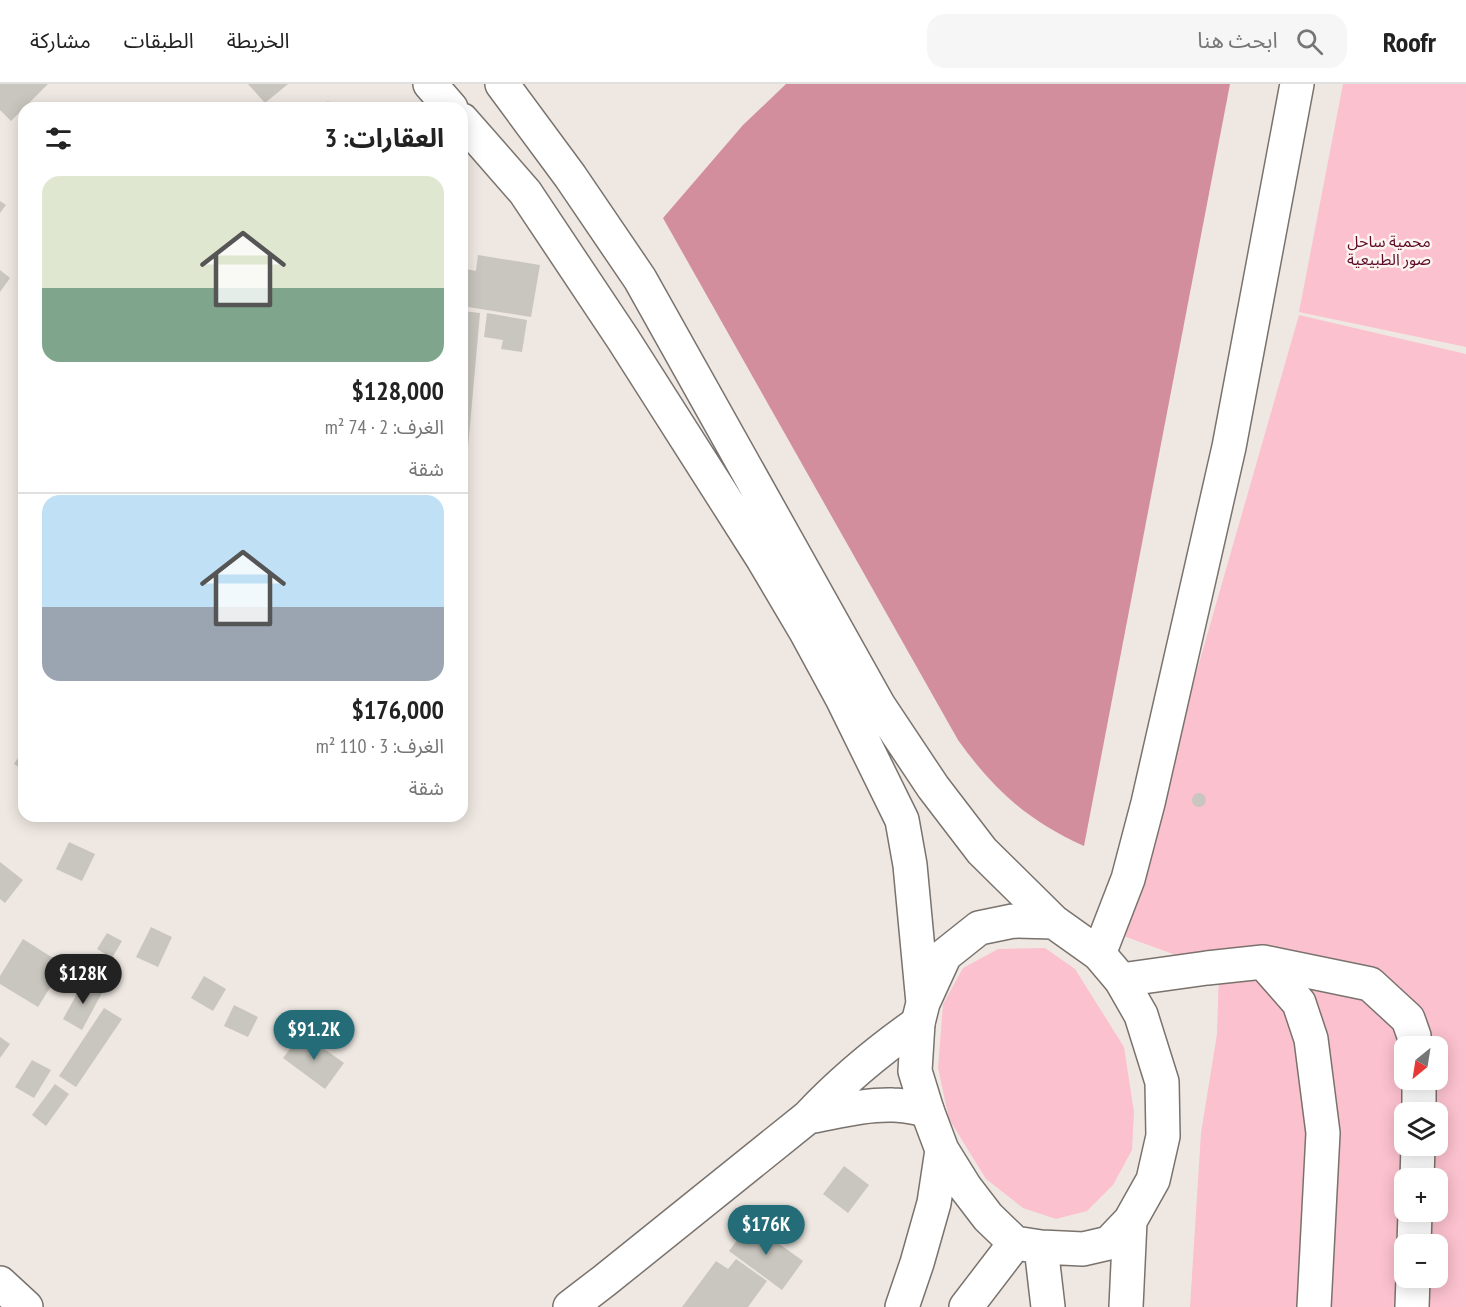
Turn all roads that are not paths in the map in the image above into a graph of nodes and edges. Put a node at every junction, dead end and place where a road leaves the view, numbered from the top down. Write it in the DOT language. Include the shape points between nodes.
graph roads {
  1 [pos="430,84"];
  2 [pos="502,84"];
  3 [pos="1297,84"];
  4 [pos="446,102"];
  5 [pos="468,127"];
  6 [pos="1054,921"];
  7 [pos="1099,954"];
  8 [pos="1263,962"];
  9 [pos="1121,980"];
  10 [pos="920,1013"];
  11 [pos="1414,1036"];
  12 [pos="927,1110"];
  13 [pos="808,1117"];
  14 [pos="942,1150"];
  15 [pos="1130,1221"];
  16 [pos="1028,1245"];
  17 [pos="0,1283"];
  18 [pos="1413,1288"];
  19 [pos="26,1307"];
  20 [pos="570,1307"];
  21 [pos="902,1307"];
  22 [pos="966,1307"];
  23 [pos="1048,1307"];
  24 [pos="1126,1307"];
  25 [pos="1314,1307"];
  26 [pos="1412,1307"];
  1 -- 4 [label="main road"];
  2 -- 6 [label="main road" via="640,279 885,715 982,851"];
  3 -- 7 [label="main road" via="1229,447 1148,803 1128,879"];
  5 -- 10 [label="main road" via="525,192 623,339 763,559 843,700 902,820 910,865"];
  6 -- 7 [label="main road"];
  6 -- 10 [label="main road" via="1013,921 979,928 945,955"];
  7 -- 9 [label="main road"];
  8 -- 9 [label="main road"];
  8 -- 11 [label="main road" via="1370,984 1408,1019"];
  8 -- 25 [label="main road" via="1299,1003 1311,1039 1323,1133"];
  9 -- 15 [label="main road" via="1142,1015 1161,1082 1163,1136 1153,1180"];
  10 -- 12 [label="main road" via="915,1071"];
  10 -- 13 [label="main road"];
  12 -- 13 [label="main road" via="896,1104"];
  12 -- 14 [label="main road"];
  13 -- 20 [label="main road"];
  14 -- 16 [label="main road" via="988,1217"];
  14 -- 21 [label="main road" via="934,1203"];
  15 -- 16 [label="main road" via="1109,1243 1083,1250"];
  15 -- 24 [label="main road"];
  16 -- 22 [label="main road"];
  16 -- 23 [label="main road"];
  17 -- 19 [label="main road"];
  18 -- 26 [label="main road"];
}
